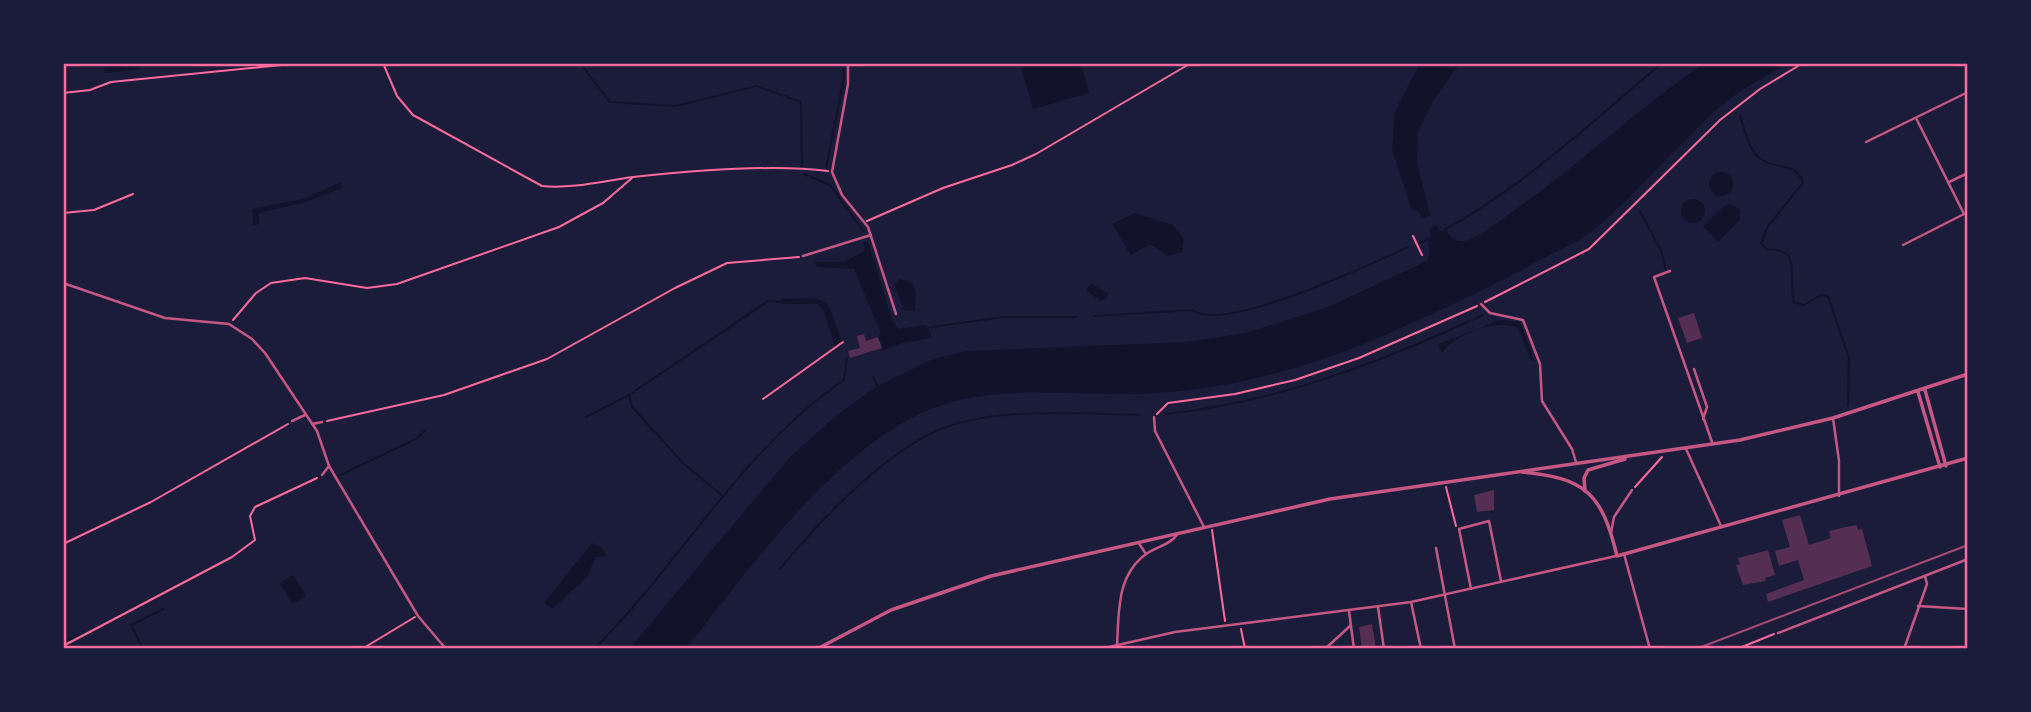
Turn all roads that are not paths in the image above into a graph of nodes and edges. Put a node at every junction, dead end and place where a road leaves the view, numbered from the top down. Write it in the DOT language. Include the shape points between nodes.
graph roads {
  1 [pos="848,63"];
  2 [pos="1968,93"];
  3 [pos="1916,118"];
  4 [pos="1866,142"];
  5 [pos="1968,173"];
  6 [pos="1949,182"];
  7 [pos="1966,213"];
  8 [pos="871,234"];
  9 [pos="1903,245"];
  10 [pos="803,256"];
  11 [pos="1670,271"];
  12 [pos="63,283"];
  13 [pos="1481,304"];
  14 [pos="896,314"];
  15 [pos="1694,369"];
  16 [pos="1968,374"];
  17 [pos="1925,390"];
  18 [pos="1919,392"];
  19 [pos="305,415"];
  20 [pos="1154,417"];
  21 [pos="1833,418"];
  22 [pos="1703,419"];
  23 [pos="292,421"];
  24 [pos="322,422"];
  25 [pos="312,424"];
  26 [pos="1713,445"];
  27 [pos="1686,449"];
  28 [pos="1640,456"];
  29 [pos="1968,458"];
  30 [pos="1576,462"];
  31 [pos="329,466"];
  32 [pos="1943,466"];
  33 [pos="1516,471"];
  34 [pos="323,475"];
  35 [pos="1632,490"];
  36 [pos="1585,491"];
  37 [pos="1839,496"];
  38 [pos="1204,527"];
  39 [pos="1722,528"];
  40 [pos="1178,533"];
  41 [pos="1611,533"];
  42 [pos="1138,542"];
  43 [pos="1436,548"];
  44 [pos="1146,554"];
  45 [pos="1624,554"];
  46 [pos="1617,556"];
  47 [pos="1968,559"];
  48 [pos="1925,576"];
  49 [pos="1501,582"];
  50 [pos="1471,589"];
  51 [pos="1444,595"];
  52 [pos="1411,602"];
  53 [pos="1918,606"];
  54 [pos="1378,607"];
  55 [pos="1968,609"];
  56 [pos="1349,611"];
  57 [pos="1352,625"];
  58 [pos="1778,633"];
  59 [pos="1128,644"];
  60 [pos="1117,646"];
  61 [pos="446,649"];
  62 [pos="817,649"];
  63 [pos="1100,649"];
  64 [pos="1131,649"];
  65 [pos="1325,649"];
  66 [pos="1353,649"];
  67 [pos="1384,649"];
  68 [pos="1421,649"];
  69 [pos="1455,649"];
  70 [pos="1650,649"];
  71 [pos="1904,649"];
  1 -- 8 [label="street" via="832,172 842,195"];
  2 -- 3 [label="street"];
  3 -- 4 [label="street"];
  3 -- 6 [label="street"];
  5 -- 6 [label="street"];
  6 -- 7 [label="street"];
  7 -- 9 [label="street"];
  8 -- 10 [label="street"];
  8 -- 14 [label="street"];
  11 -- 22 [label="street" via="1654,277"];
  12 -- 19 [label="street" via="165,318 239,328 265,353"];
  13 -- 30 [label="street" via="1490,313 1523,320 1540,364 1542,401"];
  15 -- 22 [label="street" via="1707,407"];
  16 -- 17 [label="street"];
  17 -- 18 [label="street"];
  17 -- 32 [label="street"];
  18 -- 21 [label="street"];
  18 -- 32 [label="street"];
  19 -- 23 [label="street"];
  19 -- 25 [label="street"];
  20 -- 38 [label="street" via="1155,431"];
  21 -- 26 [label="street"];
  21 -- 37 [label="street"];
  22 -- 26 [label="street"];
  24 -- 25 [label="street"];
  25 -- 31 [label="street"];
  26 -- 27 [label="street"];
  27 -- 28 [label="street"];
  27 -- 39 [label="street"];
  28 -- 30 [label="street"];
  28 -- 36 [label="street" via="1592,467 1584,478"];
  29 -- 32 [label="street"];
  30 -- 33 [label="street"];
  31 -- 34 [label="street"];
  31 -- 61 [label="street" via="418,616"];
  32 -- 37 [label="street"];
  33 -- 36 [label="street" via="1553,475"];
  33 -- 38 [label="street" via="1330,499"];
  35 -- 41 [label="street" via="1614,517"];
  36 -- 41 [label="street" via="1598,503"];
  37 -- 39 [label="street"];
  38 -- 40 [label="street"];
  39 -- 45 [label="street"];
  40 -- 42 [label="street"];
  40 -- 44 [label="street" via="1174,540"];
  41 -- 46 [label="street"];
  42 -- 44 [label="street"];
  42 -- 62 [label="street" via="940,591 858,625"];
  43 -- 51 [label="street"];
  44 -- 60 [label="street" via="1121,589"];
  45 -- 46 [label="street"];
  45 -- 70 [label="street"];
  46 -- 49 [label="street"];
  47 -- 48 [label="street"];
  48 -- 53 [label="street" via="1927,584"];
  48 -- 58 [label="street"];
  49 -- 50 [label="street"];
  49 -- 50 [label="street" via="1489,521 1459,529"];
  50 -- 51 [label="street"];
  51 -- 52 [label="street"];
  51 -- 69 [label="street"];
  52 -- 54 [label="street"];
  52 -- 68 [label="street"];
  53 -- 55 [label="street"];
  53 -- 71 [label="street"];
  54 -- 56 [label="street"];
  54 -- 67 [label="street"];
  56 -- 57 [label="street"];
  56 -- 59 [label="street" via="1175,632"];
  57 -- 65 [label="street"];
  57 -- 66 [label="street"];
  59 -- 60 [label="street"];
  59 -- 64 [label="street"];
  60 -- 63 [label="street"];
}
